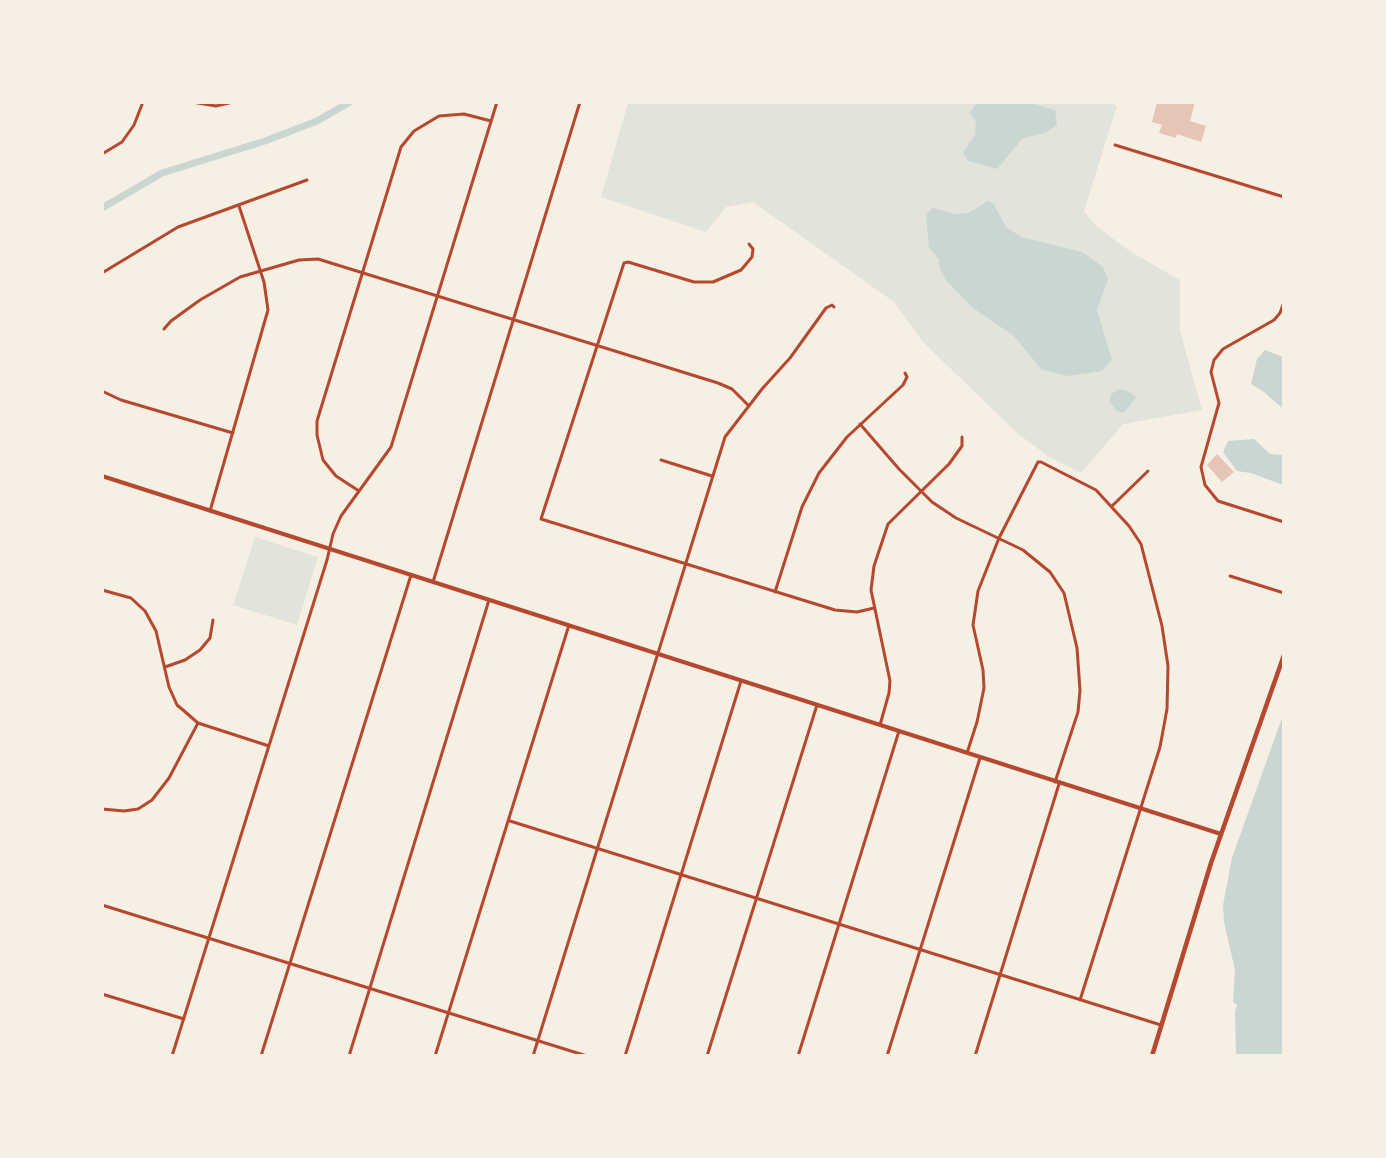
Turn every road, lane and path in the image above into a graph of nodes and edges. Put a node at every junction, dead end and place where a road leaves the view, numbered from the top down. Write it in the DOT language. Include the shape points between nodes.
graph roads {
  1 [pos="143,102"];
  2 [pos="192,102"];
  3 [pos="233,102"];
  4 [pos="497,102"];
  5 [pos="580,102"];
  6 [pos="491,121"];
  7 [pos="1115,145"];
  8 [pos="102,154"];
  9 [pos="307,180"];
  10 [pos="1284,197"];
  11 [pos="239,206"];
  12 [pos="749,244"];
  13 [pos="261,271"];
  14 [pos="361,272"];
  15 [pos="102,273"];
  16 [pos="437,296"];
  17 [pos="1284,302"];
  18 [pos="834,307"];
  19 [pos="514,319"];
  20 [pos="164,329"];
  21 [pos="597,346"];
  22 [pos="905,373"];
  23 [pos="102,391"];
  24 [pos="749,406"];
  25 [pos="860,424"];
  26 [pos="232,433"];
  27 [pos="962,437"];
  28 [pos="661,460"];
  29 [pos="1148,471"];
  30 [pos="102,476"];
  31 [pos="712,476"];
  32 [pos="359,491"];
  33 [pos="921,491"];
  34 [pos="1112,506"];
  35 [pos="210,511"];
  36 [pos="1284,522"];
  37 [pos="999,538"];
  38 [pos="329,549"];
  39 [pos="686,564"];
  40 [pos="411,575"];
  41 [pos="1230,576"];
  42 [pos="433,582"];
  43 [pos="102,590"];
  44 [pos="775,592"];
  45 [pos="1284,593"];
  46 [pos="490,600"];
  47 [pos="874,608"];
  48 [pos="213,620"];
  49 [pos="569,625"];
  50 [pos="657,653"];
  51 [pos="1284,655"];
  52 [pos="165,667"];
  53 [pos="741,681"];
  54 [pos="817,706"];
  55 [pos="198,723"];
  56 [pos="880,725"];
  57 [pos="899,731"];
  58 [pos="269,746"];
  59 [pos="966,754"];
  60 [pos="980,758"];
  61 [pos="1057,783"];
  62 [pos="102,809"];
  63 [pos="1140,809"];
  64 [pos="510,820"];
  65 [pos="1221,834"];
  66 [pos="597,848"];
  67 [pos="681,874"];
  68 [pos="756,898"];
  69 [pos="102,904"];
  70 [pos="839,924"];
  71 [pos="209,938"];
  72 [pos="920,950"];
  73 [pos="290,963"];
  74 [pos="1000,975"];
  75 [pos="369,988"];
  76 [pos="102,994"];
  77 [pos="1080,1000"];
  78 [pos="449,1012"];
  79 [pos="184,1018"];
  80 [pos="1161,1025"];
  81 [pos="537,1040"];
  82 [pos="172,1056"];
  83 [pos="261,1056"];
  84 [pos="349,1056"];
  85 [pos="435,1056"];
  86 [pos="533,1056"];
  87 [pos="587,1056"];
  88 [pos="625,1056"];
  89 [pos="707,1056"];
  90 [pos="798,1056"];
  91 [pos="887,1056"];
  92 [pos="975,1056"];
  93 [pos="1152,1056"];
  1 -- 8 [label="street" via="122,142"];
  2 -- 3 [label="street" via="216,106"];
  4 -- 6 [label="street"];
  5 -- 19 [label="street"];
  6 -- 14 [label="street" via="464,114 448,114 421,124 406,138"];
  6 -- 16 [label="street"];
  7 -- 10 [label="street"];
  9 -- 11 [label="street"];
  11 -- 13 [label="street"];
  11 -- 15 [label="street" via="178,227"];
  12 -- 21 [label="street" via="753,249 752,257 741,270 713,282 687,281 626,262"];
  13 -- 14 [label="street" via="311,259"];
  13 -- 20 [label="street" via="235,279 178,316"];
  13 -- 26 [label="street" via="268,310"];
  14 -- 16 [label="street"];
  14 -- 32 [label="street" via="319,409 316,435 327,466 341,481"];
  16 -- 19 [label="street"];
  16 -- 32 [label="street" via="391,448"];
  17 -- 36 [label="street" via="1274,320 1223,349 1214,360 1211,372 1219,403 1201,467 1205,485 1218,502"];
  18 -- 24 [label="street" via="826,308 790,358"];
  19 -- 21 [label="street"];
  19 -- 42 [label="street"];
  21 -- 24 [label="street" via="718,383 732,389"];
  21 -- 39 [label="street" via="541,519"];
  22 -- 25 [label="street" via="903,385"];
  23 -- 26 [label="street" via="121,400"];
  24 -- 31 [label="street" via="725,437"];
  25 -- 33 [label="street"];
  25 -- 44 [label="street" via="836,449 811,487 798,517"];
  26 -- 35 [label="street"];
  27 -- 33 [label="street" via="959,452"];
  28 -- 31 [label="street"];
  29 -- 34 [label="street"];
  30 -- 35 [label="street"];
  31 -- 39 [label="street"];
  32 -- 38 [label="street" via="335,527"];
  33 -- 37 [label="street" via="944,511"];
  33 -- 47 [label="street" via="885,530 872,577"];
  34 -- 37 [label="street" via="1081,481 1038,462"];
  34 -- 63 [label="street" via="1145,551 1168,666 1164,728"];
  35 -- 38 [label="street"];
  37 -- 59 [label="street" via="980,581 975,604 974,635 984,688"];
  37 -- 61 [label="street" via="1023,550 1050,572 1064,593 1077,648 1080,690 1078,712"];
  38 -- 40 [label="street"];
  38 -- 58 [label="street"];
  39 -- 44 [label="street"];
  39 -- 50 [label="street"];
  40 -- 42 [label="street"];
  40 -- 73 [label="street"];
  41 -- 45 [label="street"];
  42 -- 46 [label="street"];
  43 -- 52 [label="street" via="131,598 145,611 156,632"];
  44 -- 47 [label="street" via="840,611"];
  46 -- 49 [label="street"];
  46 -- 75 [label="street"];
  47 -- 56 [label="street" via="890,681"];
  48 -- 52 [label="street" via="210,638 200,650 186,660"];
  49 -- 50 [label="street"];
  49 -- 64 [label="street"];
  50 -- 53 [label="street"];
  50 -- 66 [label="street"];
  51 -- 65 [label="main road"];
  52 -- 55 [label="street" via="177,705"];
  53 -- 54 [label="street"];
  53 -- 67 [label="street"];
  54 -- 56 [label="street"];
  54 -- 68 [label="street"];
  55 -- 58 [label="street"];
  55 -- 62 [label="street" via="169,778 152,800 138,809"];
  56 -- 57 [label="street"];
  57 -- 59 [label="street"];
  57 -- 70 [label="street"];
  58 -- 71 [label="street"];
  59 -- 60 [label="street"];
  60 -- 61 [label="street"];
  60 -- 72 [label="street"];
  61 -- 63 [label="street"];
  61 -- 74 [label="street"];
  63 -- 65 [label="street"];
  63 -- 77 [label="street"];
  64 -- 66 [label="street"];
  64 -- 78 [label="street"];
  65 -- 80 [label="main road"];
  66 -- 67 [label="street"];
  66 -- 81 [label="street"];
  67 -- 68 [label="street"];
  67 -- 88 [label="street"];
  68 -- 70 [label="street"];
  68 -- 89 [label="street"];
  69 -- 71 [label="street"];
  70 -- 72 [label="street"];
  70 -- 90 [label="street"];
  71 -- 73 [label="street"];
  71 -- 79 [label="street"];
  72 -- 74 [label="street"];
  72 -- 91 [label="street"];
  73 -- 75 [label="street"];
  73 -- 83 [label="street"];
  74 -- 77 [label="street"];
  74 -- 92 [label="street"];
  75 -- 78 [label="street"];
  75 -- 84 [label="street"];
  76 -- 79 [label="street"];
  77 -- 80 [label="street"];
  78 -- 81 [label="street"];
  78 -- 85 [label="street"];
  79 -- 82 [label="street"];
  80 -- 93 [label="main road"];
  81 -- 86 [label="street"];
  81 -- 87 [label="street"];
}
